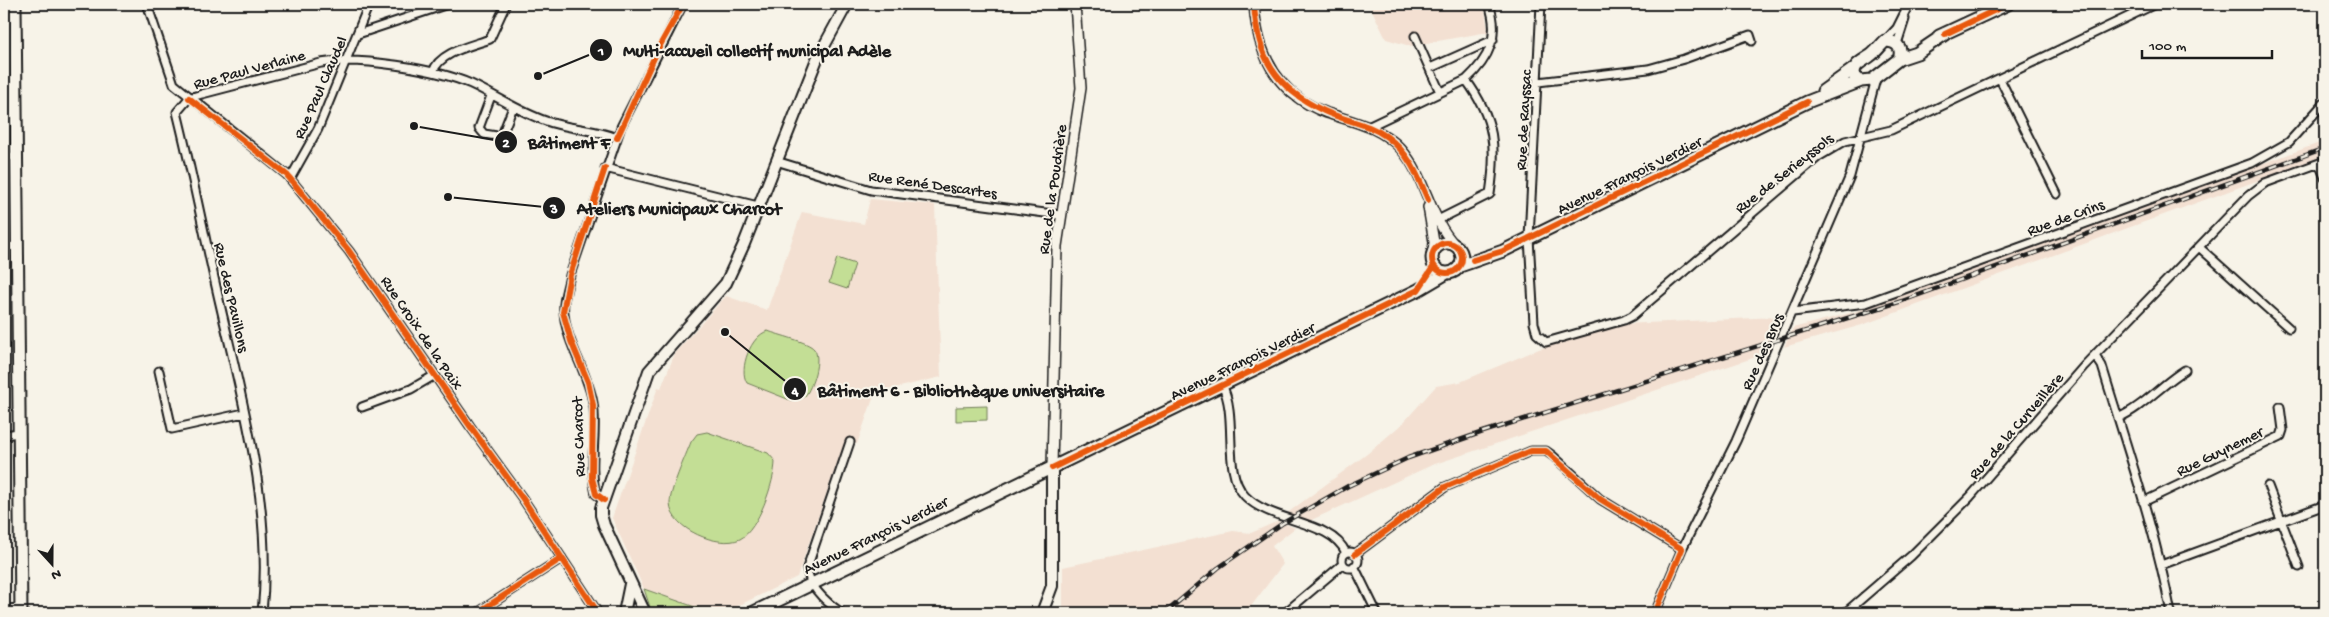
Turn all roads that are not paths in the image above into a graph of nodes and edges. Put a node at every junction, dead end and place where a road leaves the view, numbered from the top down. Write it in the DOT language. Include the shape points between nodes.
graph roads {
  1 [pos="15,4"];
  2 [pos="147,4"];
  3 [pos="369,4"];
  4 [pos="448,4"];
  5 [pos="506,4"];
  6 [pos="683,4"];
  7 [pos="847,4"];
  8 [pos="1075,4"];
  9 [pos="1254,4"];
  10 [pos="1489,4"];
  11 [pos="1541,4"];
  12 [pos="2008,4"];
  13 [pos="2154,4"];
  14 [pos="1908,6"];
  15 [pos="358,34"];
  16 [pos="1415,36"];
  17 [pos="1493,40"];
  18 [pos="1752,41"];
  19 [pos="1895,49"];
  20 [pos="346,60"];
  21 [pos="1430,68"];
  22 [pos="1855,68"];
  23 [pos="433,72"];
  24 [pos="1466,80"];
  25 [pos="2000,80"];
  26 [pos="1538,82"];
  27 [pos="1869,83"];
  28 [pos="1440,92"];
  29 [pos="491,96"];
  30 [pos="189,98"];
  31 [pos="1808,102"];
  32 [pos="2325,102"];
  33 [pos="513,107"];
  34 [pos="1370,126"];
  35 [pos="617,138"];
  36 [pos="1861,139"];
  37 [pos="16,156"];
  38 [pos="4,157"];
  39 [pos="776,161"];
  40 [pos="2322,162"];
  41 [pos="605,168"];
  42 [pos="290,178"];
  43 [pos="2325,178"];
  44 [pos="2057,194"];
  45 [pos="1428,200"];
  46 [pos="758,206"];
  47 [pos="1060,215"];
  48 [pos="1438,220"];
  49 [pos="1529,238"];
  50 [pos="17,246"];
  51 [pos="4,247"];
  52 [pos="2200,248"];
  53 [pos="1458,249"];
  54 [pos="1433,252"];
  55 [pos="1473,260"];
  56 [pos="1434,266"];
  57 [pos="1460,266"];
  58 [pos="1447,273"];
  59 [pos="1418,290"];
  60 [pos="1793,312"];
  61 [pos="2288,328"];
  62 [pos="2095,356"];
  63 [pos="2185,370"];
  64 [pos="159,371"];
  65 [pos="435,374"];
  66 [pos="1222,385"];
  67 [pos="362,407"];
  68 [pos="2280,407"];
  69 [pos="244,413"];
  70 [pos="2118,418"];
  71 [pos="18,433"];
  72 [pos="4,435"];
  73 [pos="850,442"];
  74 [pos="1052,468"];
  75 [pos="2268,486"];
  76 [pos="604,500"];
  77 [pos="2143,502"];
  78 [pos="2325,505"];
  79 [pos="2281,520"];
  80 [pos="1682,549"];
  81 [pos="1346,553"];
  82 [pos="1355,554"];
  83 [pos="562,558"];
  84 [pos="1343,564"];
  85 [pos="2161,565"];
  86 [pos="1354,566"];
  87 [pos="2299,567"];
  88 [pos="813,582"];
  89 [pos="630,584"];
  90 [pos="4,609"];
  91 [pos="21,611"];
  92 [pos="262,613"];
  93 [pos="477,613"];
  94 [pos="598,613"];
  95 [pos="624,613"];
  96 [pos="645,613"];
  97 [pos="752,613"];
  98 [pos="842,613"];
  99 [pos="1042,613"];
  100 [pos="1285,613"];
  101 [pos="1377,613"];
  102 [pos="1655,613"];
  103 [pos="1845,613"];
  104 [pos="2171,613"];
  1 -- 37 [label="main road"];
  2 -- 30 [label="street" via="174,84"];
  3 -- 15 [label="street, Rue Paul Claudel"];
  4 -- 15 [label="street"];
  5 -- 23 [label="street" via="490,39 442,58"];
  6 -- 35 [label="street, Rue Charcot" via="659,47"];
  7 -- 39 [label="main road" via="816,59"];
  8 -- 47 [label="street, Rue de la Poudrière" via="1081,88"];
  9 -- 34 [label="street" via="1258,40 1276,77 1293,93 1325,112"];
  10 -- 17 [label="street"];
  11 -- 26 [label="street, Rue de Rayssac"];
  12 -- 19 [label="main road" via="1945,34 1917,53"];
  13 -- 25 [label="street, Rue de Serieyssols"];
  14 -- 19 [label="street"];
  14 -- 19 [label="street" via="1897,28"];
  15 -- 20 [label="street, Rue Paul Claudel"];
  16 -- 21 [label="street"];
  17 -- 21 [label="street"];
  17 -- 24 [label="street" via="1484,61"];
  18 -- 26 [label="street" via="1750,35 1648,69"];
  19 -- 22 [label="main road, Avenue François Verdier" via="1870,56"];
  19 -- 27 [label="main road, Avenue François Verdier"];
  20 -- 23 [label="street, Rue Paul Verlaine"];
  20 -- 30 [label="street, Rue Paul Verlaine" via="321,63"];
  20 -- 42 [label="street, Rue Paul Claudel" via="318,129"];
  21 -- 28 [label="street"];
  22 -- 27 [label="main road" via="1855,77"];
  22 -- 31 [label="main road, Avenue François Verdier"];
  23 -- 29 [label="street, Rue Paul Verlaine" via="472,84"];
  24 -- 28 [label="street"];
  24 -- 48 [label="street" via="1482,102 1494,134 1495,162 1490,194"];
  25 -- 36 [label="street, Rue de Serieyssols" via="1891,130"];
  25 -- 44 [label="street"];
  26 -- 49 [label="street, Rue de Rayssac"];
  27 -- 31 [label="main road, Avenue François Verdier"];
  27 -- 36 [label="street, Rue des Brus"];
  28 -- 34 [label="street"];
  29 -- 33 [label="street, Rue Paul Verlaine"];
  29 -- 33 [label="street" via="480,122 479,128 484,134 502,134"];
  30 -- 42 [label="street, Rue Croix de la Paix"];
  30 -- 69 [label="street, Rue des Pavillons" via="177,112"];
  31 -- 49 [label="main road, Avenue François Verdier"];
  32 -- 60 [label="street, Rue de Crins" via="2289,142 2252,163 1866,303"];
  33 -- 35 [label="street, Rue Paul Verlaine" via="548,122"];
  34 -- 45 [label="street" via="1401,150 1415,169"];
  35 -- 41 [label="street, Rue Charcot"];
  36 -- 49 [label="street, Rue de Serieyssols" via="1845,140 1818,157 1632,316 1615,323 1553,341 1546,342 1540,338 1534,323"];
  36 -- 60 [label="street, Rue des Brus" via="1850,176"];
  37 -- 38 [label="street"];
  37 -- 50 [label="main road"];
  39 -- 46 [label="main road"];
  39 -- 47 [label="street, Rue René Descartes" via="871,190"];
  40 -- 43 [label="street"];
  40 -- 52 [label="street, Rue de la Curveillère" via="2255,190"];
  41 -- 46 [label="street"];
  41 -- 76 [label="street, Rue Charcot" via="570,275 563,312 592,398 592,478 596,494"];
  42 -- 65 [label="street, Rue Croix de la Paix" via="349,251"];
  45 -- 48 [label="street"];
  45 -- 54 [label="street"];
  46 -- 76 [label="main road" via="726,282 649,371"];
  47 -- 74 [label="street, Rue de la Poudrière"];
  48 -- 53 [label="street" via="1442,232"];
  49 -- 55 [label="main road, Avenue François Verdier"];
  50 -- 51 [label="street"];
  50 -- 71 [label="main road"];
  52 -- 61 [label="street"];
  52 -- 62 [label="street, Rue de la Curveillère"];
  53 -- 54 [label="main road" via="1444,243"];
  53 -- 55 [label="main road"];
  53 -- 57 [label="main road"];
  54 -- 56 [label="main road"];
  55 -- 57 [label="main road, Avenue François Verdier"];
  56 -- 58 [label="main road"];
  56 -- 59 [label="main road"];
  57 -- 58 [label="main road"];
  58 -- 59 [label="main road, Avenue François Verdier"];
  59 -- 66 [label="main road, Avenue François Verdier"];
  60 -- 80 [label="street, Rue des Brus" via="1736,440"];
  62 -- 70 [label="street" via="2102,366"];
  62 -- 103 [label="street, Rue de la Curveillère" via="1970,497"];
  63 -- 70 [label="street" via="2128,414"];
  64 -- 69 [label="street" via="172,429"];
  65 -- 67 [label="street" via="411,389"];
  65 -- 83 [label="street, Rue Croix de la Paix"];
  66 -- 74 [label="main road, Avenue François Verdier"];
  66 -- 81 [label="street" via="1227,395 1234,477 1244,496 1266,510 1336,538"];
  68 -- 77 [label="street, Rue Guynemer" via="2281,436"];
  69 -- 92 [label="street, Rue des Pavillons" via="262,518"];
  70 -- 77 [label="street"];
  71 -- 72 [label="street"];
  71 -- 91 [label="main road"];
  73 -- 88 [label="street" via="808,568"];
  74 -- 88 [label="main road, Avenue François Verdier"];
  74 -- 99 [label="main road" via="1052,586"];
  75 -- 79 [label="street"];
  76 -- 89 [label="main road" via="600,516"];
  77 -- 85 [label="street"];
  78 -- 79 [label="street"];
  79 -- 85 [label="street"];
  79 -- 87 [label="street"];
  80 -- 82 [label="street" via="1600,499 1553,456 1539,450 1445,487"];
  80 -- 102 [label="street, Rue des Brus"];
  81 -- 82 [label="street"];
  81 -- 84 [label="street"];
  82 -- 86 [label="street"];
  83 -- 93 [label="street"];
  83 -- 94 [label="street, Rue Croix de la Paix"];
  84 -- 86 [label="street"];
  84 -- 100 [label="street"];
  85 -- 104 [label="street"];
  86 -- 101 [label="street"];
  88 -- 97 [label="main road, Avenue François Verdier"];
  88 -- 98 [label="street" via="826,603"];
  89 -- 95 [label="main road"];
  89 -- 96 [label="main road"];
  90 -- 91 [label="street"];
}
